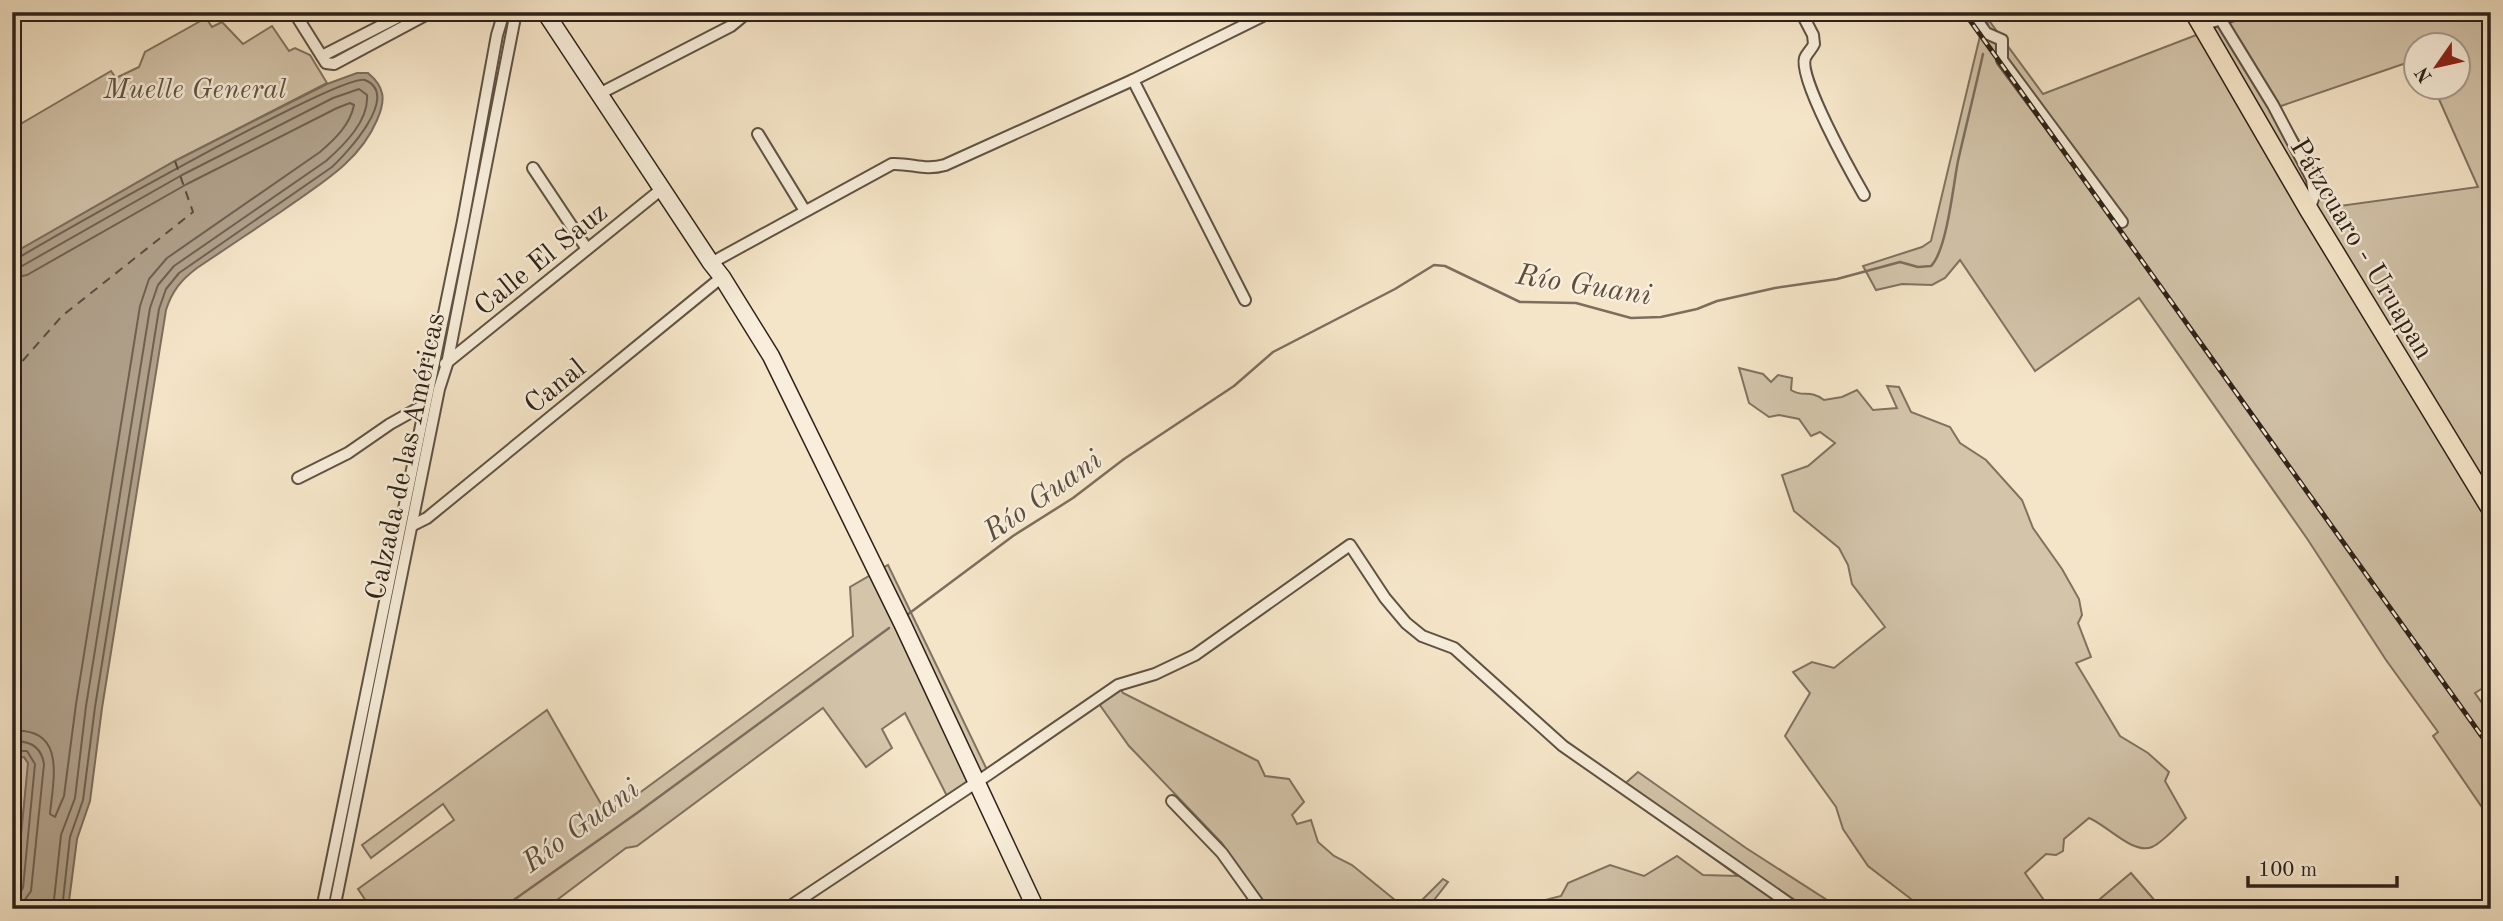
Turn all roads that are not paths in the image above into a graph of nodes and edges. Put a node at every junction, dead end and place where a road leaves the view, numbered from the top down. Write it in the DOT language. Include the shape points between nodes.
graph roads {
  1 [pos="294,12"];
  2 [pos="408,12"];
  3 [pos="504,12"];
  4 [pos="516,12"];
  5 [pos="545,12"];
  6 [pos="748,12"];
  7 [pos="1271,12"];
  8 [pos="1801,12"];
  9 [pos="1971,12"];
  10 [pos="2244,12"];
  11 [pos="428,13"];
  12 [pos="2219,16"];
  13 [pos="1248,17"];
  14 [pos="2198,19"];
  15 [pos="322,56"];
  16 [pos="1133,80"];
  17 [pos="599,94"];
  18 [pos="758,134"];
  19 [pos="533,169"];
  20 [pos="663,188"];
  21 [pos="1864,195"];
  22 [pos="805,211"];
  23 [pos="2309,211"];
  24 [pos="2122,222"];
  25 [pos="587,249"];
  26 [pos="711,263"];
  27 [pos="722,277"];
  28 [pos="1245,300"];
  29 [pos="434,360"];
  30 [pos="447,364"];
  31 [pos="424,405"];
  32 [pos="298,478"];
  33 [pos="2491,509"];
  34 [pos="413,525"];
  35 [pos="385,634"];
  36 [pos="977,782"];
  37 [pos="1172,802"];
  38 [pos="335,873"];
  39 [pos="322,909"];
  40 [pos="334,909"];
  41 [pos="786,909"];
  42 [pos="1036,909"];
  43 [pos="1262,909"];
  44 [pos="1797,909"];
  1 -- 15 [label="street"];
  2 -- 15 [label="street"];
  3 -- 29 [label="street, Calzada de las Américas"];
  4 -- 30 [label="street, Calzada de las Américas"];
  5 -- 17 [label="main road"];
  6 -- 17 [label="street" via="731,26"];
  7 -- 13 [label="street"];
  8 -- 21 [label="street" via="1814,44 1805,58 1806,75 1826,125"];
  9 -- 24 [label="street" via="1986,33 2003,44 2003,60"];
  10 -- 12 [label="street"];
  11 -- 15 [label="street" via="334,64"];
  12 -- 14 [label="street"];
  12 -- 23 [label="street" via="2287,128 2312,179"];
  13 -- 16 [label="street"];
  14 -- 23 [label="main road, Pátzcuaro - Uruapan"];
  16 -- 22 [label="street" via="945,164 925,169 892,164"];
  16 -- 28 [label="street"];
  17 -- 20 [label="main road"];
  18 -- 22 [label="street"];
  19 -- 25 [label="street"];
  20 -- 25 [label="street, Calle El Sauz"];
  20 -- 26 [label="main road"];
  22 -- 26 [label="street"];
  23 -- 33 [label="main road, Pátzcuaro - Uruapan"];
  25 -- 30 [label="street, Calle El Sauz"];
  26 -- 27 [label="main road"];
  27 -- 34 [label="street, Canal"];
  27 -- 36 [label="main road" via="771,356"];
  29 -- 30 [label="street"];
  29 -- 31 [label="street, Calzada de las Américas"];
  30 -- 34 [label="street, Calzada de las Américas"];
  31 -- 32 [label="street"];
  31 -- 35 [label="street, Calzada de las Américas"];
  34 -- 35 [label="street, Calzada de las Américas"];
  35 -- 38 [label="street, Calzada de las Américas"];
  36 -- 41 [label="street"];
  36 -- 42 [label="main road"];
  36 -- 44 [label="street" via="1118,685 1195,655 1350,545 1406,623 1422,636 1454,648 1563,746"];
  37 -- 43 [label="street" via="1223,853"];
  38 -- 39 [label="street, Calzada de las Américas"];
  38 -- 40 [label="street, Calzada de las Américas"];
}
